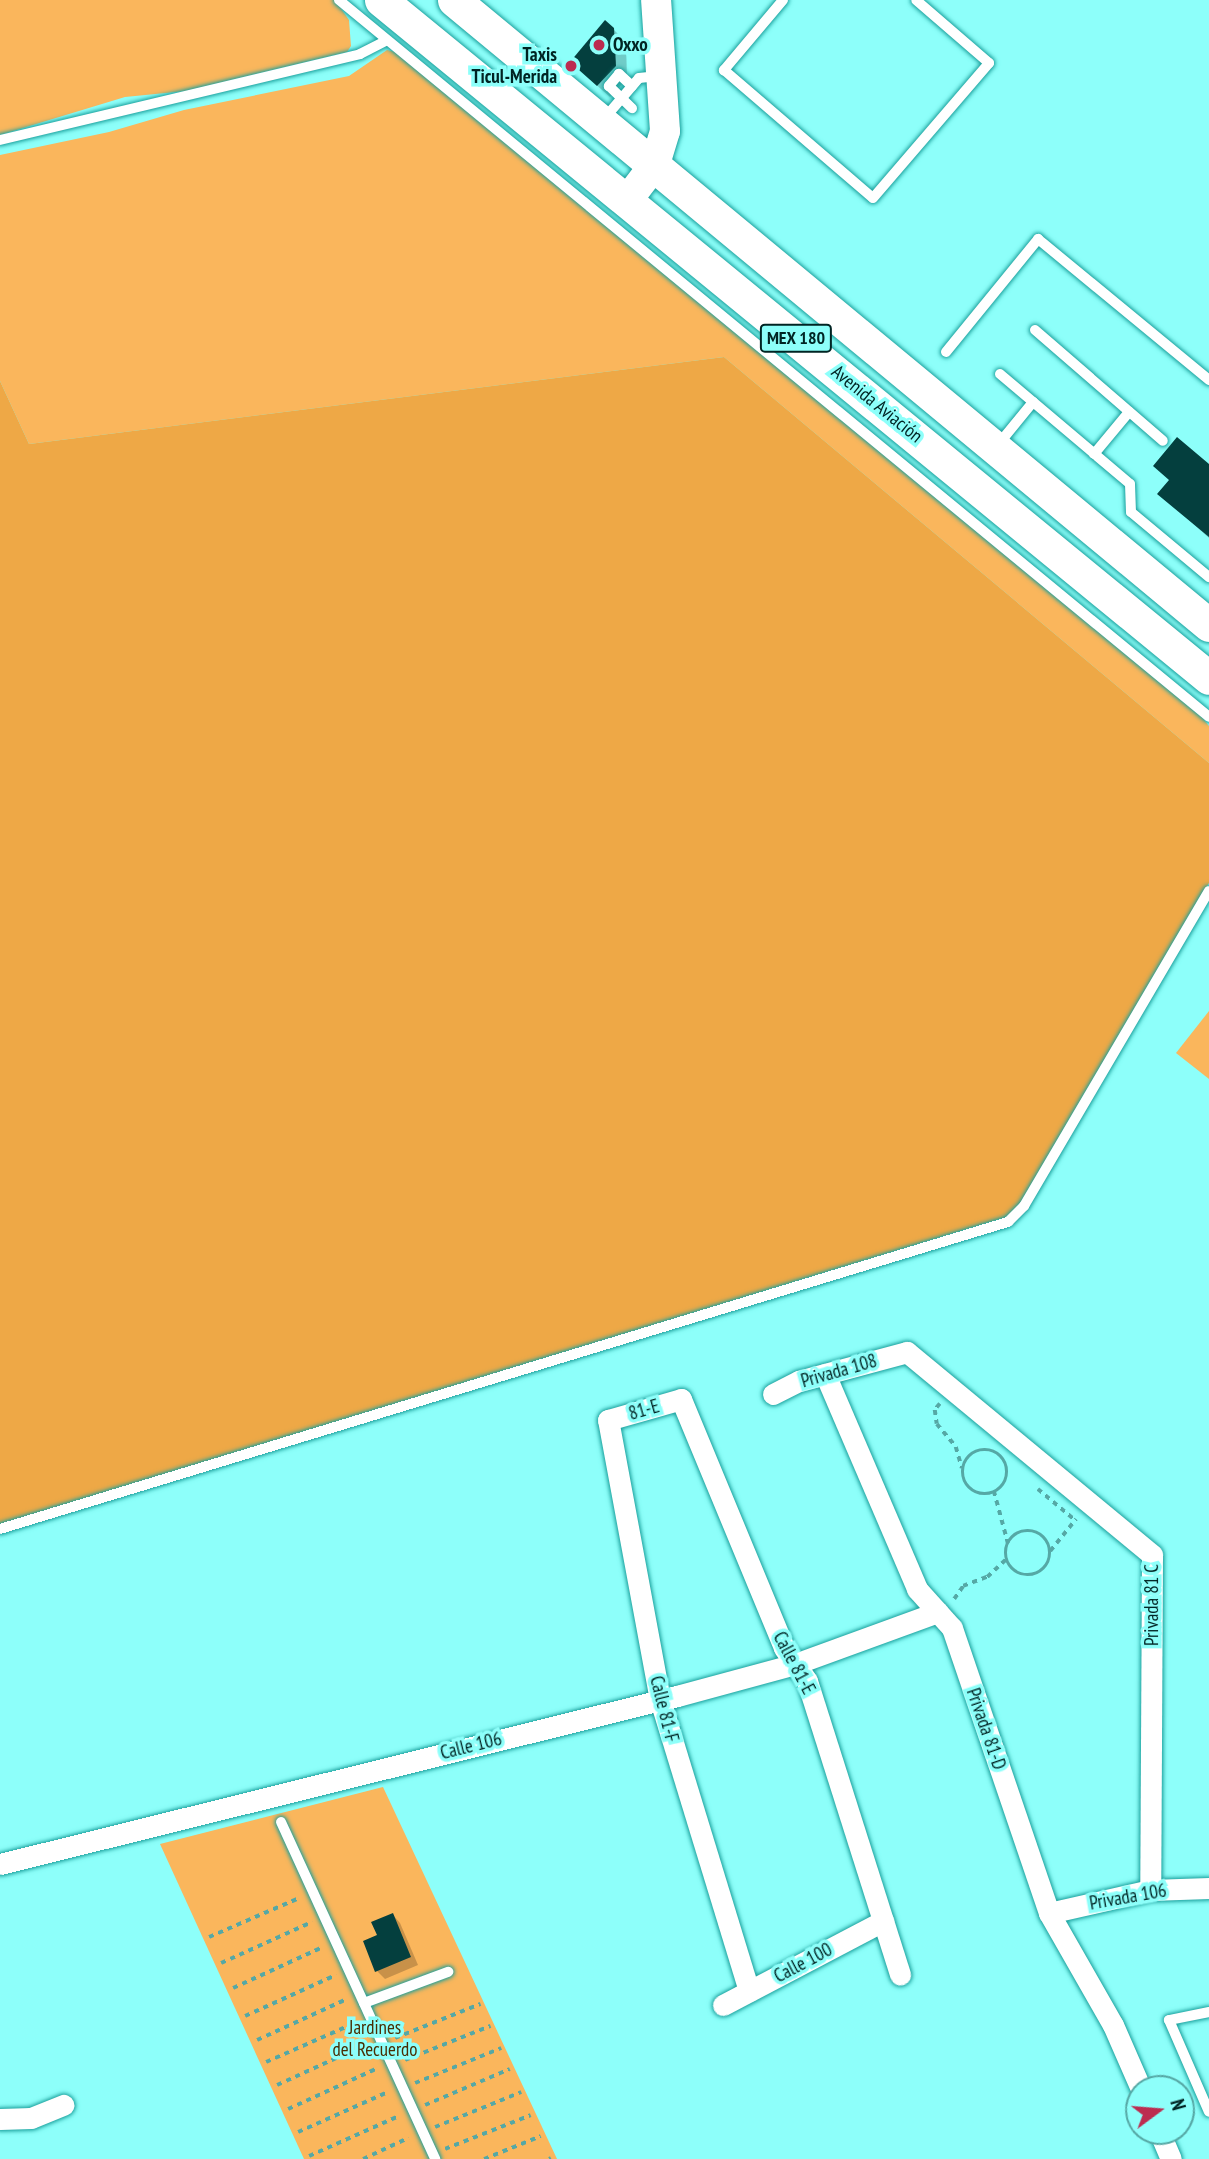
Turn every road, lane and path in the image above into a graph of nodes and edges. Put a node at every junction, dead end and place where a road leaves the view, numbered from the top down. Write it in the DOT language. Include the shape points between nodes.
graph roads {
  1 [pos="339,0"];
  2 [pos="381,0"];
  3 [pos="454,0"];
  4 [pos="656,0"];
  5 [pos="783,0"];
  6 [pos="916,0"];
  7 [pos="387,40"];
  8 [pos="661,76"];
  9 [pos="632,86"];
  10 [pos="632,107"];
  11 [pos="612,110"];
  12 [pos="0,141"];
  13 [pos="655,164"];
  14 [pos="626,202"];
  15 [pos="1035,330"];
  16 [pos="946,352"];
  17 [pos="1000,374"];
  18 [pos="1209,380"];
  19 [pos="1033,402"];
  20 [pos="1129,412"];
  21 [pos="1163,441"];
  22 [pos="995,449"];
  23 [pos="1094,454"];
  24 [pos="1209,577"];
  25 [pos="1209,625"];
  26 [pos="1209,678"];
  27 [pos="1209,717"];
  28 [pos="1209,891"];
  29 [pos="907,1352"];
  30 [pos="825,1374"];
  31 [pos="773,1394"];
  32 [pos="945,1397"];
  33 [pos="681,1399"];
  34 [pos="608,1420"];
  35 [pos="963,1469"];
  36 [pos="994,1492"];
  37 [pos="1082,1512"];
  38 [pos="0,1529"];
  39 [pos="1008,1543"];
  40 [pos="1050,1552"];
  41 [pos="1007,1558"];
  42 [pos="946,1606"];
  43 [pos="795,1664"];
  44 [pos="660,1700"];
  45 [pos="281,1822"];
  46 [pos="0,1864"];
  47 [pos="1209,1888"];
  48 [pos="1150,1889"];
  49 [pos="301,1897"];
  50 [pos="1049,1913"];
  51 [pos="883,1921"];
  52 [pos="312,1922"];
  53 [pos="209,1937"];
  54 [pos="323,1947"];
  55 [pos="221,1963"];
  56 [pos="448,1972"];
  57 [pos="336,1975"];
  58 [pos="900,1975"];
  59 [pos="233,1988"];
  60 [pos="749,1991"];
  61 [pos="347,2000"];
  62 [pos="364,2003"];
  63 [pos="480,2004"];
  64 [pos="723,2005"];
  65 [pos="1209,2012"];
  66 [pos="245,2016"];
  67 [pos="357,2022"];
  68 [pos="490,2026"];
  69 [pos="395,2038"];
  70 [pos="257,2040"];
  71 [pos="367,2044"];
  72 [pos="500,2048"];
  73 [pos="405,2060"];
  74 [pos="266,2062"];
  75 [pos="378,2068"];
  76 [pos="510,2070"];
  77 [pos="1135,2075"];
  78 [pos="415,2083"];
  79 [pos="277,2085"];
  80 [pos="388,2092"];
  81 [pos="521,2092"];
  82 [pos="64,2105"];
  83 [pos="425,2105"];
  84 [pos="288,2109"];
  85 [pos="1209,2112"];
  86 [pos="1,2114"];
  87 [pos="531,2115"];
  88 [pos="399,2116"];
  89 [pos="435,2127"];
  90 [pos="299,2132"];
  91 [pos="541,2136"];
  92 [pos="409,2138"];
  93 [pos="445,2149"];
  94 [pos="309,2156"];
  95 [pos="363,2159"];
  96 [pos="435,2159"];
  97 [pos="484,2159"];
  1 -- 7 [label="lane"];
  2 -- 14 [label="main road, Avenida Aviación / MEX 180"];
  3 -- 11 [label="main road, Avenida Aviación / MEX 180"];
  4 -- 8 [label="main road"];
  5 -- 6 [label="lane" via="724,70 873,198 989,63"];
  7 -- 12 [label="lane" via="360,54"];
  7 -- 27 [label="lane"];
  8 -- 9 [label="lane" via="639,78"];
  8 -- 13 [label="main road" via="665,131"];
  9 -- 11 [label="lane"];
  9 -- 11 [label="lane" via="619,74 609,86"];
  10 -- 11 [label="lane"];
  11 -- 13 [label="main road, Avenida Aviación / MEX 180"];
  13 -- 14 [label="main road"];
  13 -- 22 [label="main road, Avenida Aviación / MEX 180"];
  14 -- 26 [label="main road, Avenida Aviación / MEX 180"];
  15 -- 20 [label="lane"];
  16 -- 18 [label="lane" via="1038,239"];
  17 -- 19 [label="lane"];
  19 -- 22 [label="lane"];
  19 -- 23 [label="lane"];
  20 -- 21 [label="lane"];
  20 -- 23 [label="lane"];
  22 -- 25 [label="main road, Avenida Aviación / MEX 180"];
  23 -- 24 [label="lane" via="1130,484 1131,512"];
  28 -- 38 [label="lane" via="1024,1206 1008,1222"];
  29 -- 30 [label="street, Privada 108"];
  29 -- 48 [label="street, Privada 81 C" via="1152,1555"];
  30 -- 31 [label="street, Privada 108"];
  30 -- 42 [label="street, Privada 81-D" via="917,1589"];
  32 -- 35 [label="path" via="935,1416 956,1447"];
  33 -- 34 [label="street, 81-E"];
  33 -- 43 [label="street, Calle 81-E" via="780,1639"];
  34 -- 44 [label="street, Calle 81-F"];
  35 -- 36 [label="path" via="971,1489"];
  35 -- 36 [label="path" via="975,1452 997,1454 1007,1472"];
  36 -- 39 [label="path"];
  37 -- 40 [label="path"];
  39 -- 40 [label="path" via="1018,1533 1033,1531 1045,1539"];
  39 -- 41 [label="path"];
  40 -- 41 [label="path" via="1040,1571 1027,1575 1014,1570"];
  41 -- 42 [label="path" via="987,1577 963,1586"];
  42 -- 43 [label="street, Calle 106"];
  42 -- 50 [label="street, Privada 81-D"];
  43 -- 44 [label="street, Calle 106"];
  43 -- 51 [label="street, Calle 81-E" via="807,1681"];
  44 -- 46 [label="street, Calle 106"];
  44 -- 60 [label="street, Calle 81-F"];
  45 -- 62 [label="lane"];
  47 -- 48 [label="street, Privada 106"];
  48 -- 50 [label="street, Privada 106"];
  49 -- 53 [label="path"];
  50 -- 77 [label="street, Privada 81-D" via="1113,2025"];
  51 -- 58 [label="street, Calle 81-E"];
  51 -- 60 [label="street, Calle 100"];
  52 -- 55 [label="path"];
  54 -- 59 [label="path"];
  56 -- 62 [label="lane"];
  57 -- 66 [label="path"];
  60 -- 64 [label="street, Calle 100"];
  61 -- 70 [label="path"];
  62 -- 96 [label="lane"];
  63 -- 69 [label="path"];
  65 -- 85 [label="lane" via="1169,2020"];
  67 -- 74 [label="path"];
  68 -- 73 [label="path"];
  71 -- 79 [label="path"];
  72 -- 78 [label="path"];
  75 -- 84 [label="path"];
  76 -- 83 [label="path"];
  80 -- 90 [label="path"];
  81 -- 89 [label="path"];
  82 -- 86 [label="street" via="31,2118"];
  87 -- 93 [label="path"];
  88 -- 94 [label="path"];
  91 -- 97 [label="path"];
  92 -- 95 [label="path"];
}
